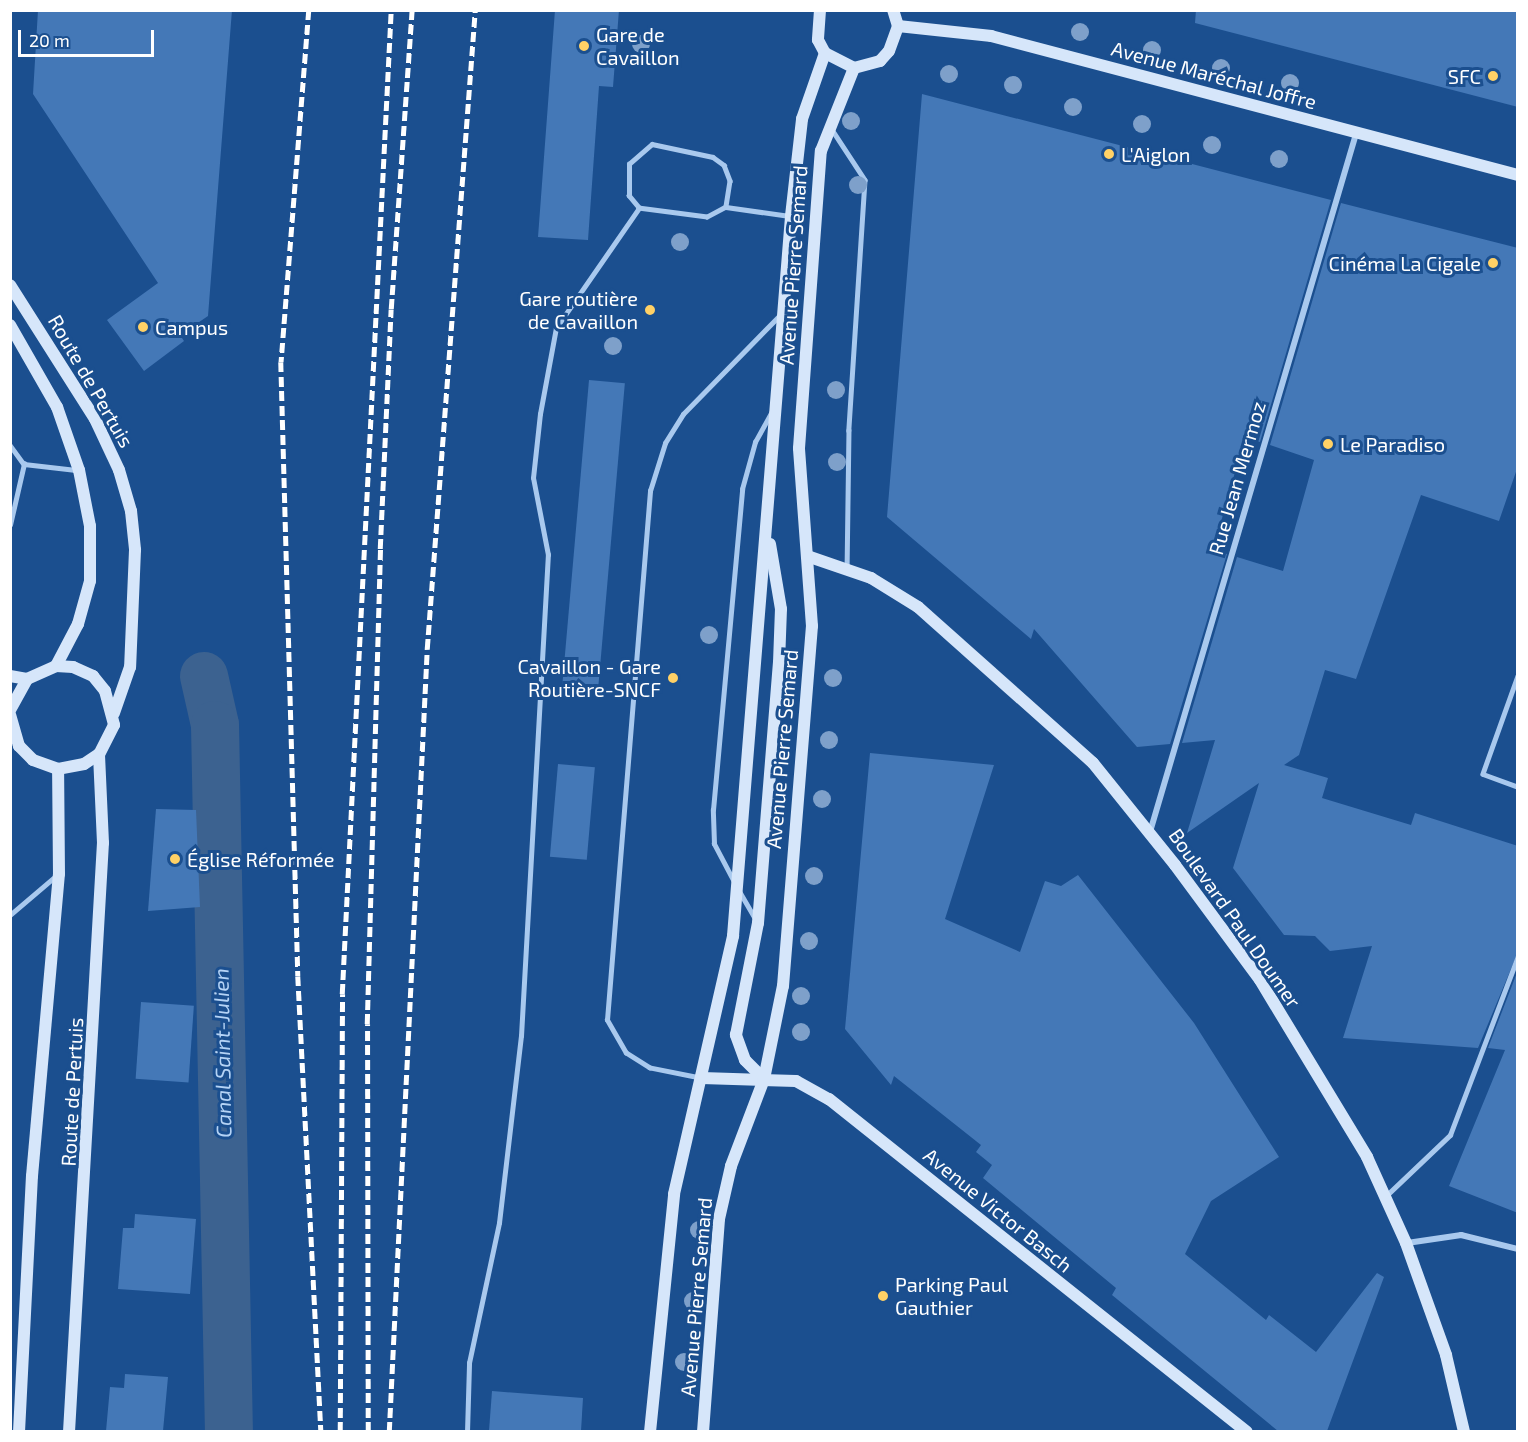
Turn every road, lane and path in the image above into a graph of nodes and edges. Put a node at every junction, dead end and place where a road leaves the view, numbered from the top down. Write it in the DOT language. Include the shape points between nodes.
graph roads {
  1 [pos="820,10"];
  2 [pos="893,10"];
  3 [pos="898,26"];
  4 [pos="825,53"];
  5 [pos="854,68"];
  6 [pos="828,123"];
  7 [pos="1356,134"];
  8 [pos="1518,175"];
  9 [pos="639,207"];
  10 [pos="726,207"];
  11 [pos="791,216"];
  12 [pos="10,285"];
  13 [pos="783,312"];
  14 [pos="10,325"];
  15 [pos="776,404"];
  16 [pos="10,445"];
  17 [pos="24,464"];
  18 [pos="79,470"];
  19 [pos="10,525"];
  20 [pos="766,525"];
  21 [pos="810,557"];
  22 [pos="847,568"];
  23 [pos="56,666"];
  24 [pos="10,676"];
  25 [pos="1518,676"];
  26 [pos="27,679"];
  27 [pos="10,710"];
  28 [pos="114,713"];
  29 [pos="10,715"];
  30 [pos="15,745"];
  31 [pos="99,754"];
  32 [pos="58,769"];
  33 [pos="1518,787"];
  34 [pos="1150,832"];
  35 [pos="59,874"];
  36 [pos="737,888"];
  37 [pos="10,915"];
  38 [pos="758,923"];
  39 [pos="1518,956"];
  40 [pos="702,1078"];
  41 [pos="764,1079"];
  42 [pos="1385,1197"];
  43 [pos="1406,1243"];
  44 [pos="1518,1249"];
  45 [pos="20,1431"];
  46 [pos="69,1431"];
  47 [pos="467,1431"];
  48 [pos="650,1431"];
  49 [pos="703,1431"];
  50 [pos="1247,1431"];
  51 [pos="1464,1431"];
  1 -- 4 [label="main road" via="818,40"];
  2 -- 3 [label="main road"];
  3 -- 5 [label="main road" via="896,40 880,61"];
  3 -- 7 [label="main road, Avenue Maréchal Joffre" via="990,36"];
  4 -- 5 [label="main road"];
  4 -- 11 [label="main road" via="802,119"];
  5 -- 6 [label="main road, Avenue Pierre Semard"];
  6 -- 21 [label="main road, Avenue Pierre Semard" via="821,151 799,448"];
  6 -- 22 [label="lane" via="865,180 849,430"];
  7 -- 8 [label="main road, Avenue Maréchal Joffre"];
  7 -- 34 [label="street, Rue Jean Mermoz"];
  9 -- 10 [label="lane" via="707,217"];
  9 -- 10 [label="lane" via="629,196 629,164 652,144 713,157 724,165 730,181"];
  9 -- 47 [label="lane" via="556,328 540,414 533,478 549,555 521,1036 500,1223 469,1363"];
  10 -- 11 [label="lane"];
  11 -- 13 [label="main road"];
  12 -- 28 [label="main road, Route de Pertuis" via="95,419 119,470 130,511 135,550 130,668"];
  13 -- 15 [label="main road, Avenue Pierre Semard"];
  13 -- 40 [label="lane" via="683,414 665,443 650,490 607,1020 626,1053 650,1068"];
  14 -- 18 [label="main road" via="57,407"];
  15 -- 20 [label="main road, Avenue Pierre Semard"];
  15 -- 36 [label="lane" via="755,442 742,489 712,810 714,844"];
  16 -- 17 [label="lane"];
  17 -- 18 [label="lane"];
  17 -- 19 [label="lane"];
  18 -- 23 [label="main road" via="90,526 90,581 78,624"];
  20 -- 36 [label="main road, Avenue Pierre Semard"];
  20 -- 38 [label="main road" via="781,609"];
  21 -- 22 [label="main road, Boulevard Paul Doumer"];
  21 -- 41 [label="main road, Avenue Pierre Semard" via="812,626 783,986"];
  22 -- 34 [label="main road, Boulevard Paul Doumer" via="918,607 981,661 1093,763"];
  23 -- 26 [label="main road"];
  23 -- 28 [label="main road" via="73,667 93,676"];
  24 -- 26 [label="main road"];
  25 -- 33 [label="lane" via="1483,774"];
  26 -- 27 [label="main road"];
  28 -- 31 [label="main road, Route de Pertuis" via="110,738"];
  29 -- 30 [label="main road"];
  30 -- 32 [label="main road" via="33,760"];
  31 -- 32 [label="main road" via="84,764"];
  31 -- 46 [label="main road, Route de Pertuis" via="103,843"];
  32 -- 35 [label="main road, Route de Pertuis"];
  34 -- 42 [label="main road, Boulevard Paul Doumer" via="1260,980 1367,1157"];
  35 -- 37 [label="lane"];
  35 -- 45 [label="main road, Route de Pertuis" via="32,1176"];
  36 -- 38 [label="lane"];
  36 -- 40 [label="main road, Avenue Pierre Semard" via="726,977"];
  38 -- 41 [label="main road" via="736,1035 745,1060"];
  39 -- 42 [label="lane" via="1450,1135"];
  40 -- 41 [label="main road, Avenue Victor Basch"];
  40 -- 48 [label="main road, Avenue Pierre Semard" via="674,1194"];
  41 -- 49 [label="main road, Avenue Pierre Semard" via="731,1166 718,1219"];
  41 -- 50 [label="main road, Avenue Victor Basch" via="796,1081 830,1099"];
  42 -- 43 [label="main road, Boulevard Paul Doumer"];
  43 -- 44 [label="street" via="1461,1235"];
  43 -- 51 [label="main road, Boulevard Paul Doumer" via="1446,1355"];
}
